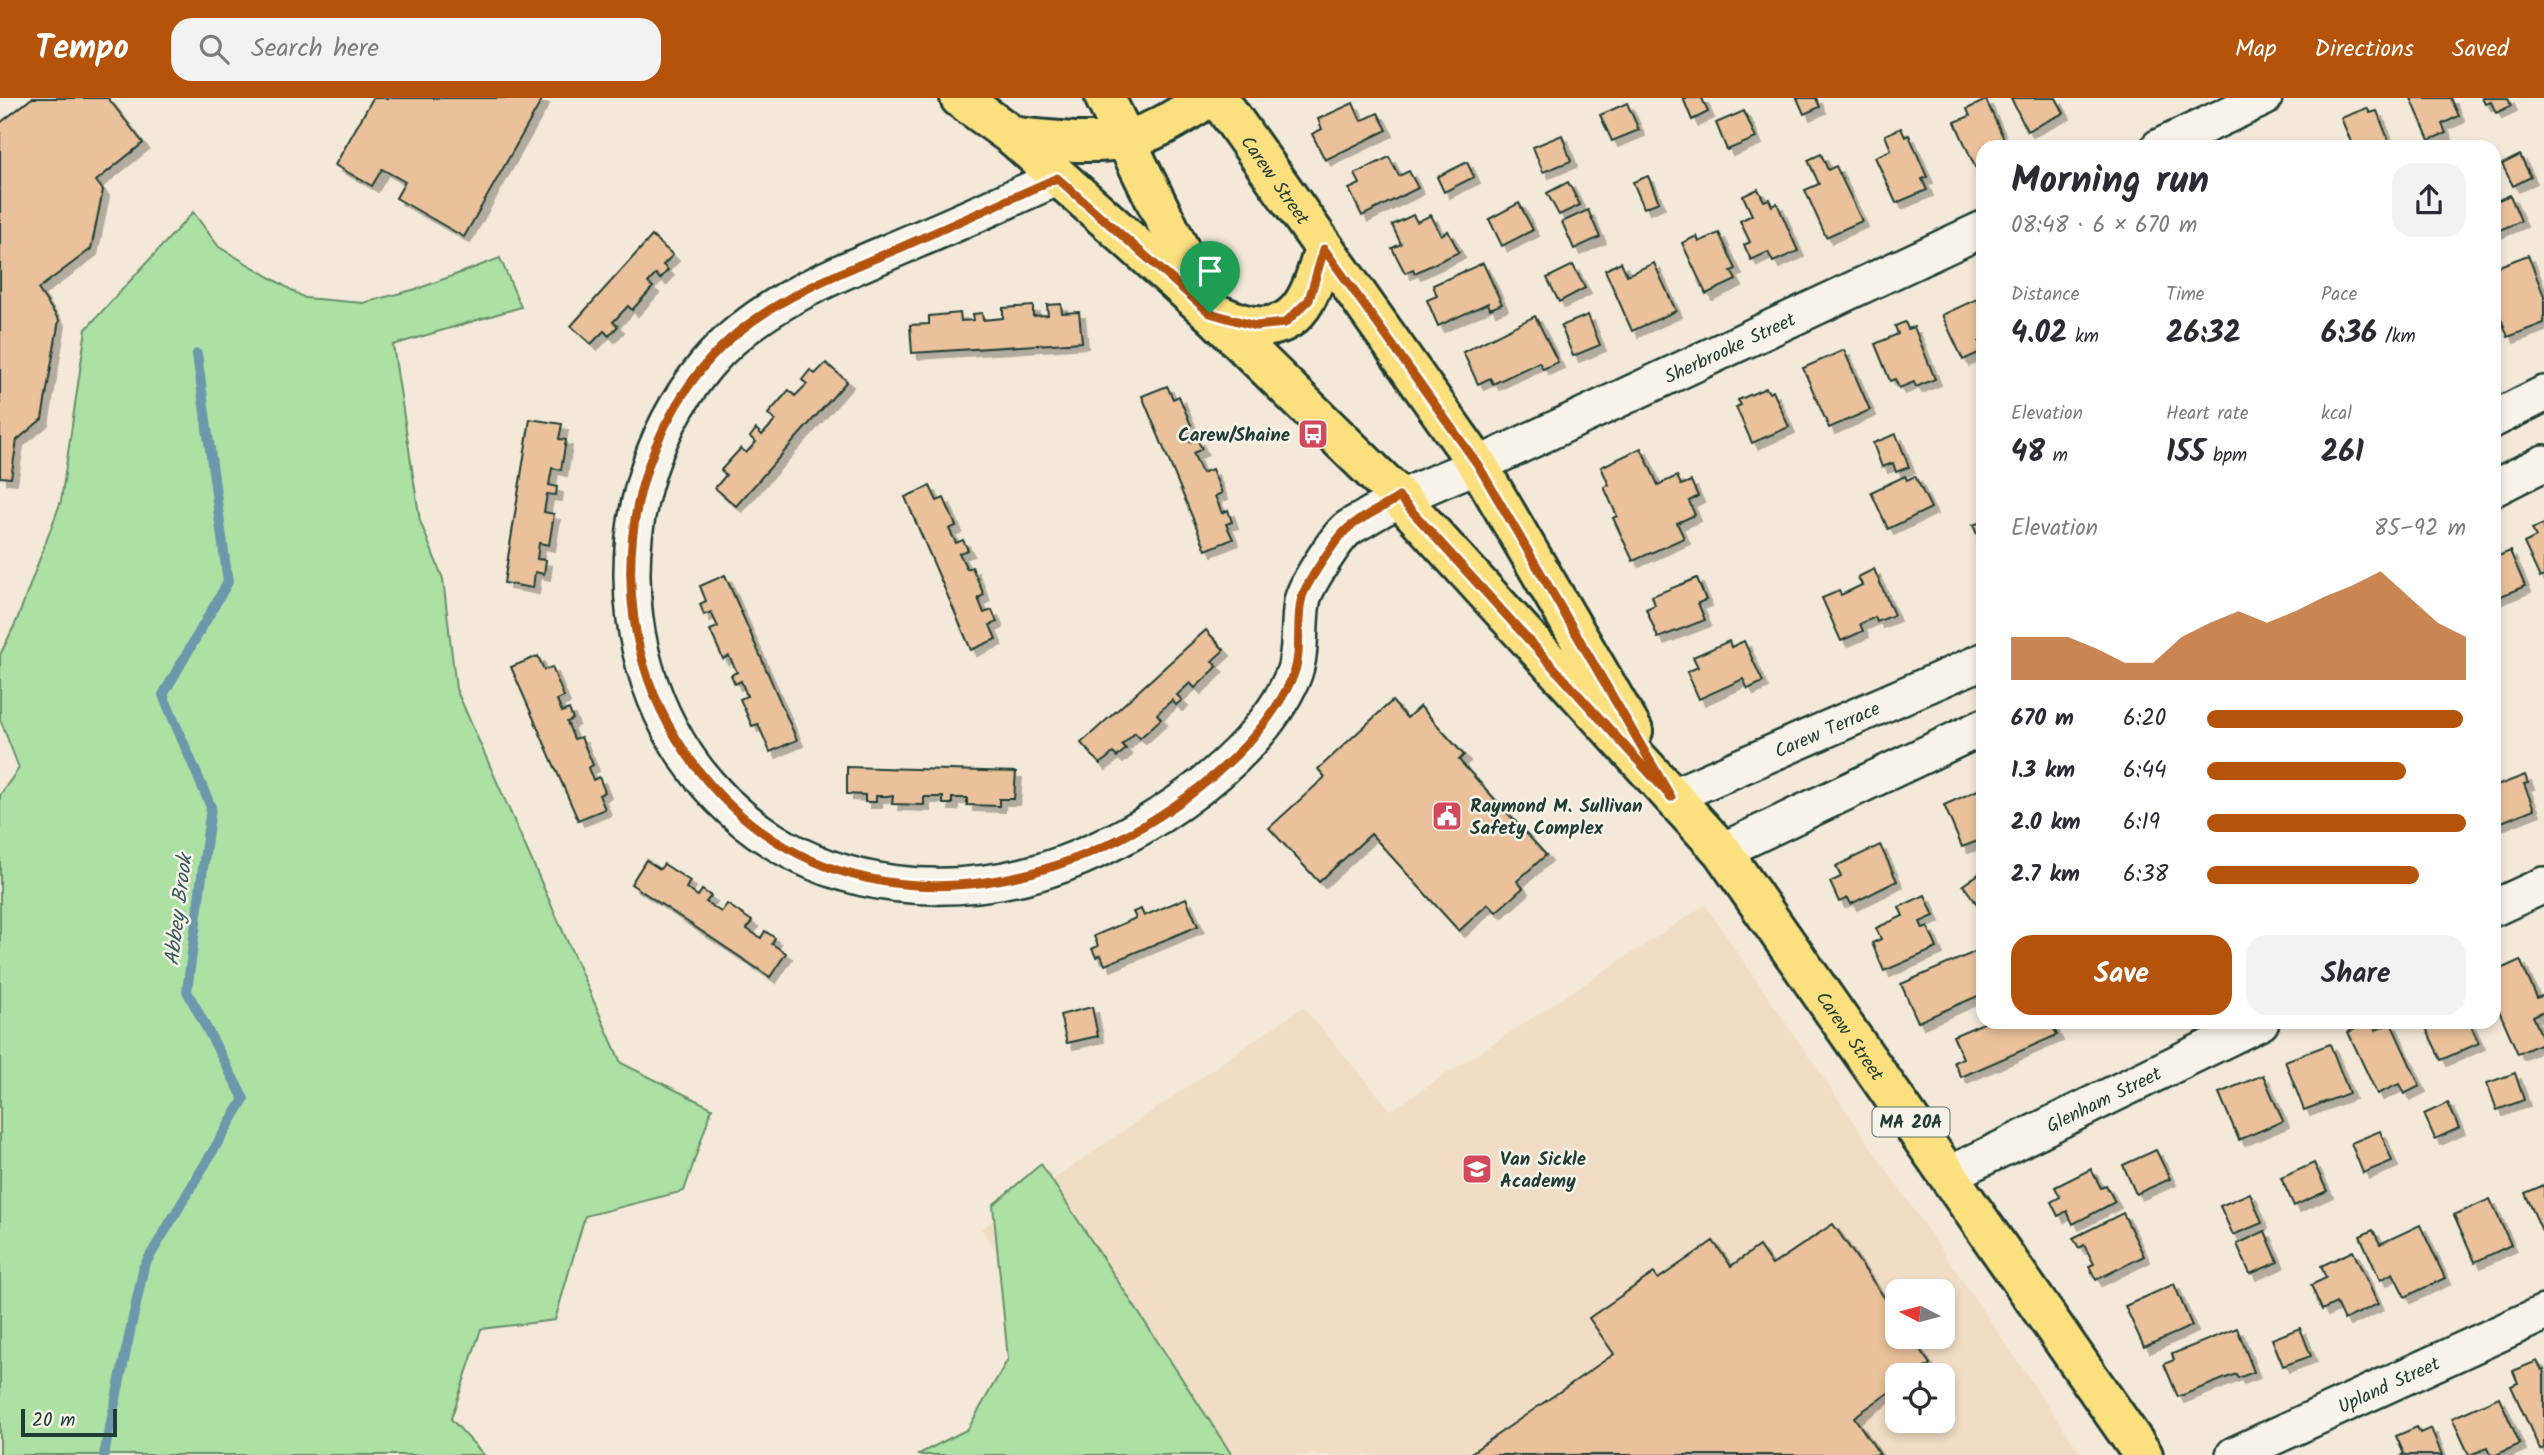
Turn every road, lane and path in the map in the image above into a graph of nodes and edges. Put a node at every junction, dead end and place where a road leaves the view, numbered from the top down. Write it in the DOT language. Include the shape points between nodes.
graph roads {
  1 [pos="960,98"];
  2 [pos="1105,98"];
  3 [pos="1208,98"];
  4 [pos="1218,98"];
  5 [pos="2264,98"];
  6 [pos="1014,138"];
  7 [pos="1124,140"];
  8 [pos="2174,140"];
  9 [pos="1057,178"];
  10 [pos="1976,232"];
  11 [pos="1324,249"];
  12 [pos="1210,313"];
  13 [pos="2544,394"];
  14 [pos="2501,416"];
  15 [pos="2544,463"];
  16 [pos="1478,465"];
  17 [pos="2501,484"];
  18 [pos="1399,497"];
  19 [pos="1976,663"];
  20 [pos="1976,730"];
  21 [pos="1671,797"];
  22 [pos="1722,851"];
  23 [pos="2544,885"];
  24 [pos="2501,905"];
  25 [pos="2246,1029"];
  26 [pos="1948,1175"];
  27 [pos="2544,1313"];
  28 [pos="2143,1455"];
  29 [pos="2234,1455"];
  1 -- 6 [label="main road, Carew Street"];
  2 -- 7 [label="main road, MA 20A"];
  3 -- 7 [label="main road" via="1174,119"];
  4 -- 11 [label="main road, Carew Street / MA 20A"];
  5 -- 8 [label="street"];
  6 -- 7 [label="main road"];
  6 -- 9 [label="main road, Carew Street"];
  7 -- 12 [label="main road, MA 20A"];
  9 -- 12 [label="main road, Carew Street"];
  9 -- 18 [label="street" via="792,295 737,333 708,362 662,430 635,515 630,558 639,651 654,694 684,751 723,800 771,839 801,856 867,879 906,886 985,884 1038,872 1108,845 1143,826 1218,771 1267,722 1295,672 1302,595 1346,530"];
  10 -- 16 [label="street, Sherbrooke Street"];
  11 -- 12 [label="main road" via="1309,300 1285,323 1255,326"];
  11 -- 16 [label="main road, Carew Street / MA 20A"];
  12 -- 18 [label="main road, Carew Street / MA 20A"];
  13 -- 14 [label="street"];
  15 -- 17 [label="street"];
  16 -- 18 [label="street"];
  16 -- 21 [label="main road, Carew Street / MA 20A"];
  18 -- 21 [label="main road, Carew Street / MA 20A"];
  19 -- 21 [label="street, Carew Terrace"];
  20 -- 22 [label="street"];
  21 -- 22 [label="main road, Carew Street / MA 20A"];
  22 -- 26 [label="main road, Carew Street / MA 20A"];
  23 -- 24 [label="street"];
  25 -- 26 [label="street, Glenham Street"];
  26 -- 28 [label="main road, Carew Street / MA 20A"];
  27 -- 29 [label="street, Upland Street"];
}
